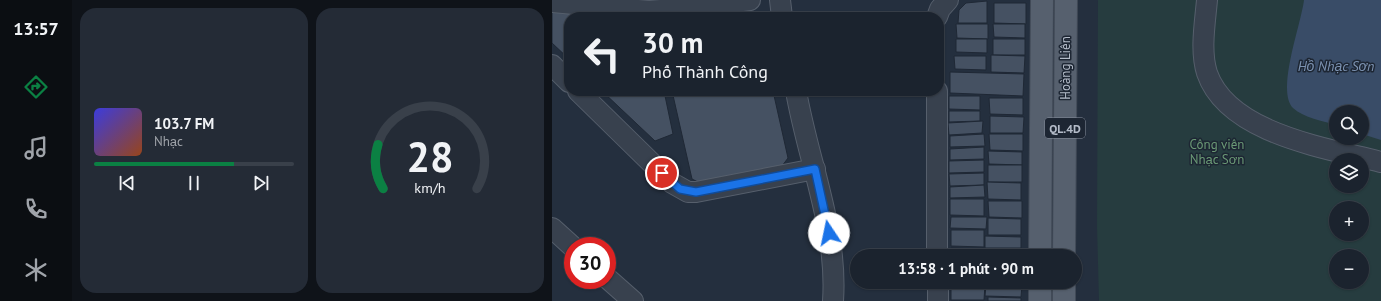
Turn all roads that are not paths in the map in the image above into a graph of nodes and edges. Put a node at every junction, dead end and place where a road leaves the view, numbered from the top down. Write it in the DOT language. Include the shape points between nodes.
graph roads {
  1 [pos="750,0"];
  2 [pos="780,0"];
  3 [pos="948,0"];
  4 [pos="1042,0"];
  5 [pos="1066,0"];
  6 [pos="1207,0"];
  7 [pos="552,2"];
  8 [pos="781,12"];
  9 [pos="939,12"];
  10 [pos="552,65"];
  11 [pos="564,77"];
  12 [pos="583,96"];
  13 [pos="797,96"];
  14 [pos="937,96"];
  15 [pos="1381,162"];
  16 [pos="815,169"];
  17 [pos="552,228"];
  18 [pos="564,239"];
  19 [pos="937,249"];
  20 [pos="1040,249"];
  21 [pos="1064,249"];
  22 [pos="616,286"];
  23 [pos="938,289"];
  24 [pos="1040,289"];
  25 [pos="1064,289"];
  26 [pos="633,301"];
  27 [pos="833,301"];
  28 [pos="938,301"];
  29 [pos="1040,301"];
  30 [pos="1064,301"];
  1 -- 7 [label="street" via="695,8 649,10"];
  2 -- 8 [label="street"];
  3 -- 9 [label="street"];
  4 -- 20 [label="main road, Hoàng Liên / QL.4D"];
  5 -- 21 [label="main road, Hoàng Liên / QL.4D"];
  6 -- 15 [label="street" via="1207,72 1212,84 1234,109 1274,134"];
  10 -- 11 [label="street"];
  12 -- 16 [label="street" via="672,183 688,192"];
  13 -- 16 [label="street"];
  14 -- 19 [label="street"];
  16 -- 27 [label="street" via="833,257"];
  17 -- 18 [label="street"];
  22 -- 26 [label="street"];
  23 -- 28 [label="street"];
  24 -- 29 [label="main road"];
  25 -- 30 [label="main road"];
}
